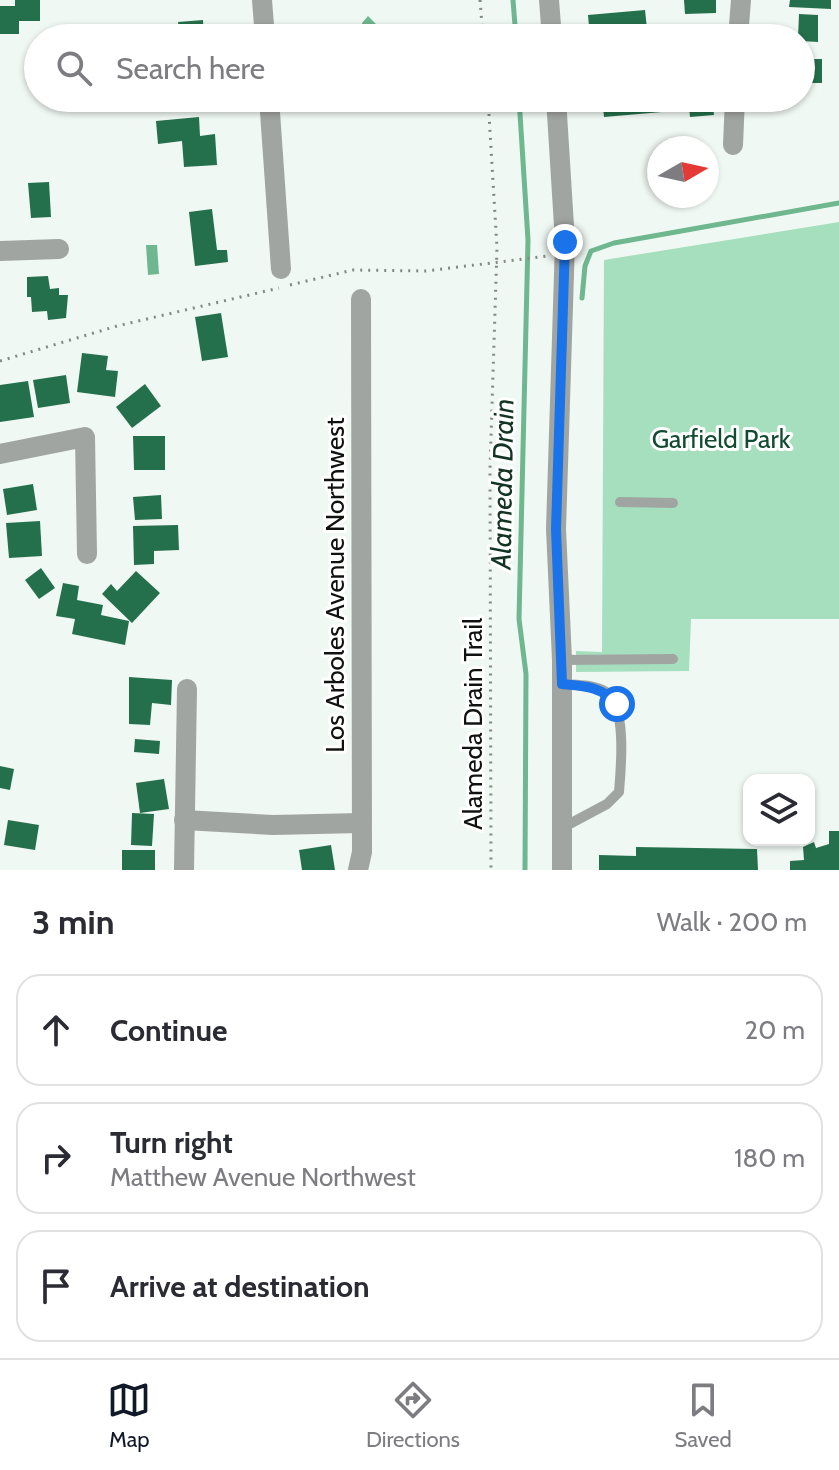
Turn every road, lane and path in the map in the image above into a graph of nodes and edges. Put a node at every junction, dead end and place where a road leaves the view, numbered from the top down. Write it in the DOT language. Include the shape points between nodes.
graph roads {
  1 [pos="262,0"];
  2 [pos="480,0"];
  3 [pos="549,0"];
  4 [pos="741,0"];
  5 [pos="264,24"];
  6 [pos="482,24"];
  7 [pos="551,24"];
  8 [pos="739,24"];
  9 [pos="270,112"];
  10 [pos="489,112"];
  11 [pos="557,112"];
  12 [pos="734,112"];
  13 [pos="733,145"];
  14 [pos="59,249"];
  15 [pos="0,251"];
  16 [pos="535,257"];
  17 [pos="496,262"];
  18 [pos="281,269"];
  19 [pos="361,299"];
  20 [pos="0,361"];
  21 [pos="0,454"];
  22 [pos="620,502"];
  23 [pos="673,503"];
  24 [pos="87,554"];
  25 [pos="673,659"];
  26 [pos="562,660"];
  27 [pos="562,684"];
  28 [pos="187,689"];
  29 [pos="184,820"];
  30 [pos="361,823"];
  31 [pos="562,829"];
  32 [pos="184,870"];
  33 [pos="358,870"];
  34 [pos="491,870"];
  35 [pos="562,870"];
  1 -- 5 [label="street"];
  2 -- 6 [label="path"];
  3 -- 7 [label="street"];
  4 -- 8 [label="street"];
  9 -- 18 [label="street"];
  10 -- 17 [label="path, Alameda Drain Trail"];
  11 -- 26 [label="street" via="565,242 556,529"];
  12 -- 13 [label="street"];
  14 -- 15 [label="street"];
  16 -- 17 [label="path"];
  17 -- 20 [label="path" via="426,271 353,270 117,326"];
  17 -- 34 [label="path, Alameda Drain Trail" via="490,469"];
  19 -- 30 [label="street, Los Arboles Avenue Northwest"];
  21 -- 24 [label="street" via="85,437"];
  22 -- 23 [label="lane"];
  25 -- 26 [label="lane"];
  26 -- 27 [label="street"];
  27 -- 31 [label="street"];
  27 -- 31 [label="lane" via="594,687 617,704 621,775 619,792 607,804"];
  28 -- 29 [label="street"];
  29 -- 30 [label="street"];
  29 -- 32 [label="street"];
  30 -- 33 [label="street, Los Arboles Avenue Northwest"];
  31 -- 35 [label="street"];
}
